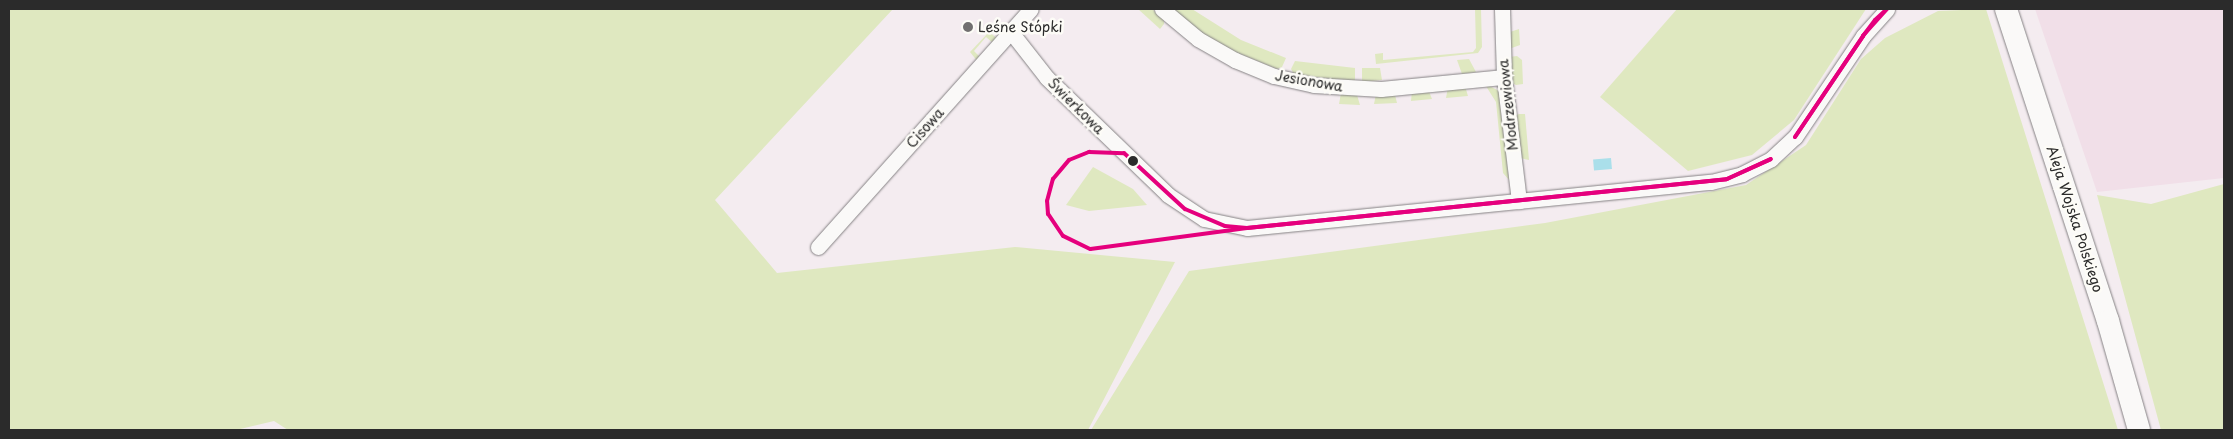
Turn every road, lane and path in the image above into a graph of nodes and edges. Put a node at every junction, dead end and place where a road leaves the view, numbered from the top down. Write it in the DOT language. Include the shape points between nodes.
graph roads {
  1 [pos="1031,9"];
  2 [pos="1162,9"];
  3 [pos="1502,9"];
  4 [pos="1887,9"];
  5 [pos="2006,9"];
  6 [pos="1011,32"];
  7 [pos="1504,77"];
  8 [pos="1519,201"];
  9 [pos="818,247"];
  10 [pos="2139,430"];
  1 -- 6 [label="street, Cisowa"];
  2 -- 7 [label="street, Jesionowa" via="1198,39 1235,60 1274,76 1314,85 1382,88"];
  3 -- 7 [label="street, Modrzewiowa"];
  4 -- 8 [label="street, Świerkowa" via="1863,36 1795,137 1756,168 1711,182"];
  5 -- 10 [label="main road, Aleja Wojska Polskiego" via="2108,321"];
  6 -- 8 [label="street, Świerkowa" via="1066,98 1168,196 1204,219 1225,226 1254,228"];
  6 -- 9 [label="street, Cisowa"];
  7 -- 8 [label="street, Modrzewiowa"];
}
